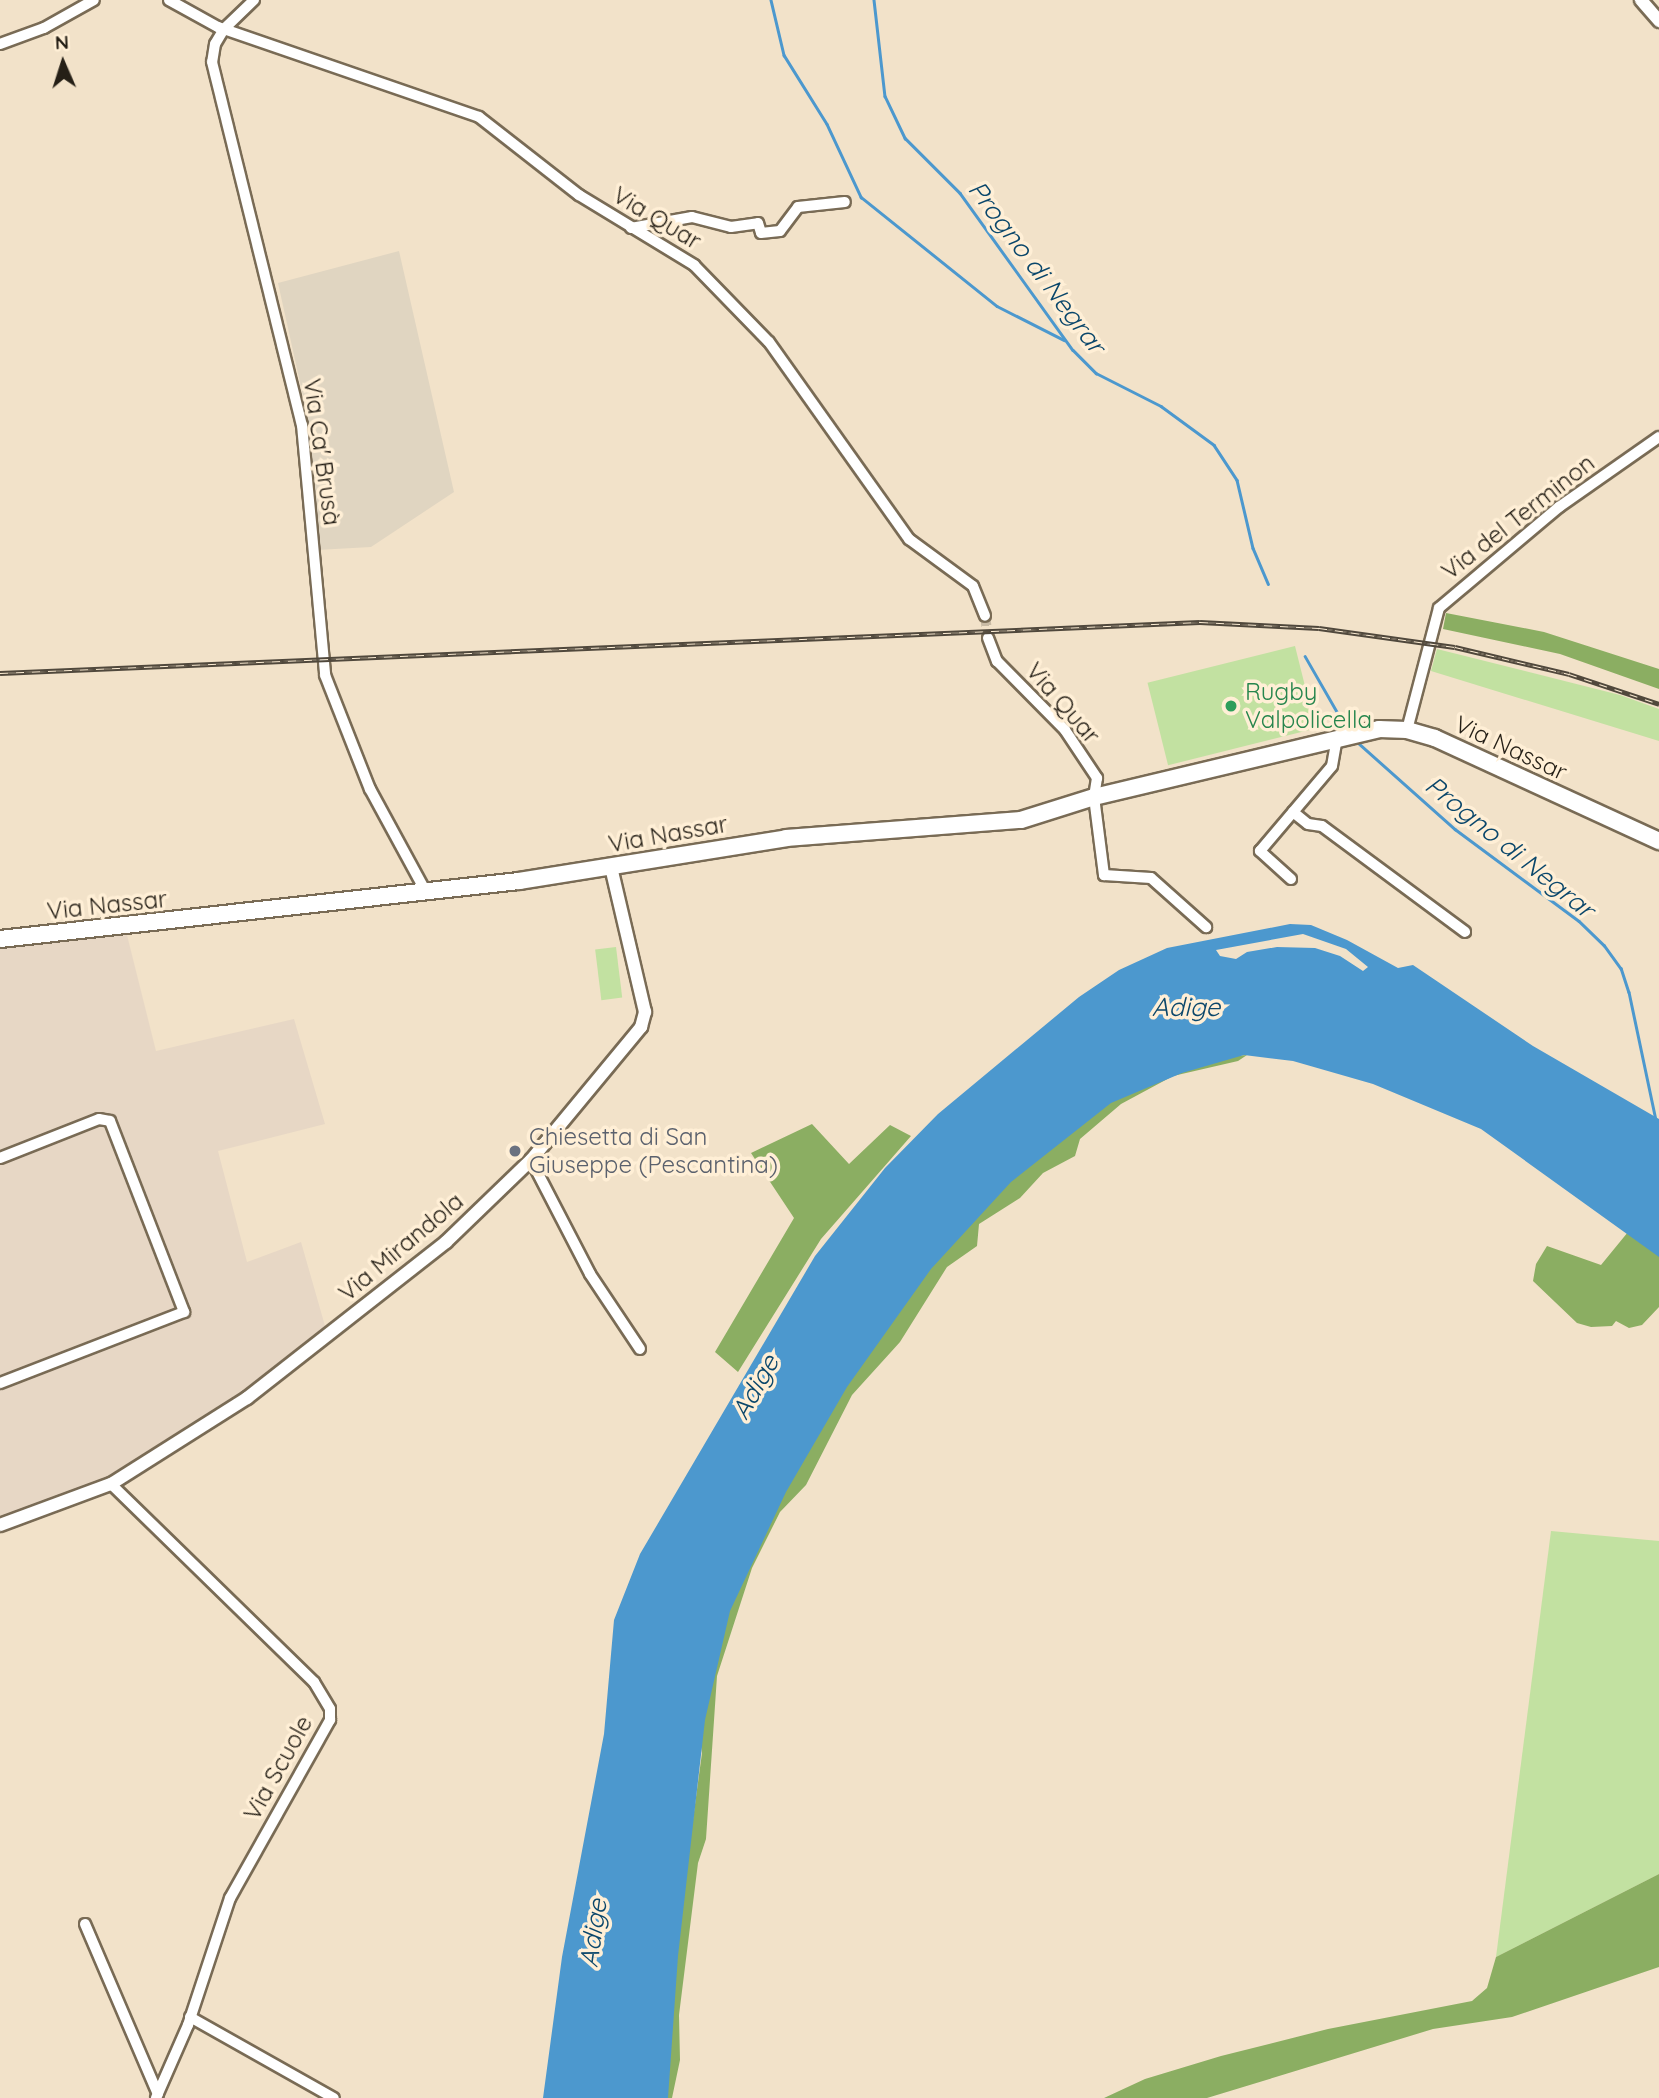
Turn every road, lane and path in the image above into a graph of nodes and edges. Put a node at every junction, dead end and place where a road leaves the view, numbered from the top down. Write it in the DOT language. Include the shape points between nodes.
graph roads {
  1 [pos="94,0"];
  2 [pos="169,0"];
  3 [pos="254,0"];
  4 [pos="1641,0"];
  5 [pos="1659,21"];
  6 [pos="224,29"];
  7 [pos="0,44"];
  8 [pos="845,202"];
  9 [pos="631,228"];
  10 [pos="1659,437"];
  11 [pos="985,616"];
  12 [pos="988,638"];
  13 [pos="1408,730"];
  14 [pos="1341,736"];
  15 [pos="1094,797"];
  16 [pos="1293,812"];
  17 [pos="1659,841"];
  18 [pos="611,867"];
  19 [pos="1291,879"];
  20 [pos="426,892"];
  21 [pos="1206,927"];
  22 [pos="1465,932"];
  23 [pos="0,940"];
  24 [pos="0,1158"];
  25 [pos="531,1160"];
  26 [pos="640,1349"];
  27 [pos="0,1383"];
  28 [pos="111,1485"];
  29 [pos="0,1525"];
  30 [pos="85,1924"];
  31 [pos="190,2017"];
  32 [pos="157,2096"];
  33 [pos="334,2098"];
  1 -- 7 [label="street"];
  2 -- 6 [label="street"];
  3 -- 6 [label="street"];
  4 -- 5 [label="street"];
  6 -- 9 [label="street, Via Quar" via="479,117 579,195"];
  6 -- 20 [label="street, Via Ca' Brusà" via="212,62 302,425 325,675 370,789"];
  8 -- 9 [label="street" via="798,207 780,232 761,233 758,223 731,227 692,217"];
  9 -- 11 [label="street, Via Quar" via="694,264 741,308 909,539 973,586"];
  10 -- 13 [label="street, Via del Terminon" via="1559,507 1439,608"];
  12 -- 15 [label="street, Via Quar" via="997,661 1072,740 1097,778"];
  13 -- 14 [label="main road, Via Nassar" via="1368,730"];
  13 -- 17 [label="main road, Via Nassar"];
  14 -- 15 [label="main road, Via Nassar"];
  14 -- 16 [label="street" via="1332,766"];
  15 -- 18 [label="main road, Via Nassar" via="1021,820 786,838"];
  15 -- 21 [label="street, Via Quar" via="1104,875 1151,878"];
  16 -- 19 [label="street" via="1260,851"];
  16 -- 22 [label="street" via="1308,824 1322,826"];
  18 -- 20 [label="main road, Via Nassar"];
  18 -- 25 [label="street, Via Mirandola" via="645,1012 641,1027"];
  20 -- 23 [label="main road, Via Nassar"];
  24 -- 27 [label="street" via="99,1119 110,1121 184,1312"];
  25 -- 26 [label="street" via="590,1274"];
  25 -- 28 [label="street, Via Mirandola" via="446,1242 247,1398"];
  28 -- 29 [label="street, Via Mirandola"];
  28 -- 31 [label="street, Via Scuole" via="314,1682 330,1709 330,1720 230,1898"];
  30 -- 32 [label="street"];
  31 -- 32 [label="street, Via Scuole"];
  31 -- 33 [label="street"];
}
